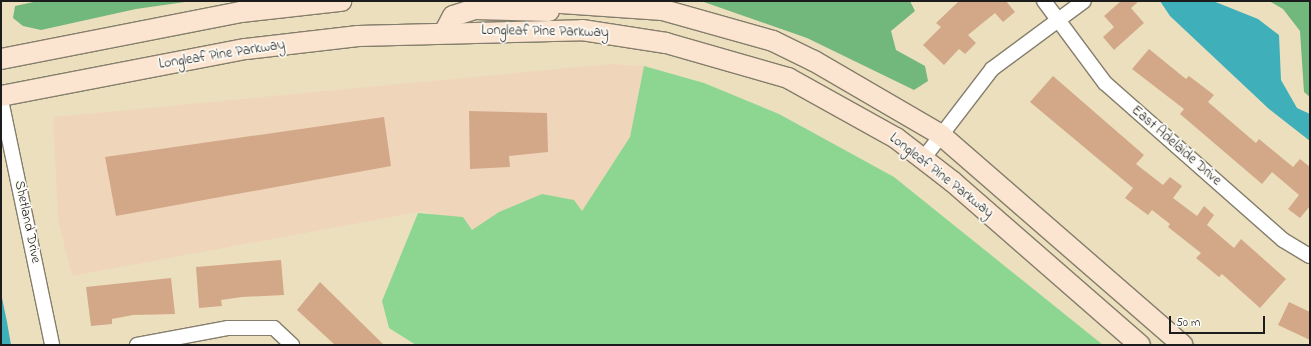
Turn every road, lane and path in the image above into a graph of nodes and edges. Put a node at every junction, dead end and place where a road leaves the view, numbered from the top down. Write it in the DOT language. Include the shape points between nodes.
graph roads {
  1 [pos="341,1"];
  2 [pos="532,1"];
  3 [pos="1044,1"];
  4 [pos="1084,1"];
  5 [pos="625,5"];
  6 [pos="1058,20"];
  7 [pos="445,31"];
  8 [pos="1,59"];
  9 [pos="1,96"];
  10 [pos="1,100"];
  11 [pos="941,135"];
  12 [pos="923,159"];
  13 [pos="1310,256"];
  14 [pos="52,345"];
  15 [pos="137,345"];
  16 [pos="292,345"];
  17 [pos="1140,345"];
  18 [pos="1183,345"];
  1 -- 8 [label="main road" via="241,12"];
  2 -- 5 [label="main road, Longleaf Pine Parkway"];
  3 -- 6 [label="street, East Adelaide Drive"];
  4 -- 6 [label="street"];
  5 -- 7 [label="main road" via="619,15 475,9 453,16"];
  5 -- 11 [label="main road, Longleaf Pine Parkway" via="701,19 773,41 883,98"];
  6 -- 11 [label="street" via="992,69"];
  6 -- 13 [label="street, East Adelaide Drive" via="1105,83 1283,240"];
  7 -- 9 [label="main road, Longleaf Pine Parkway" via="246,48"];
  7 -- 12 [label="main road, Longleaf Pine Parkway" via="582,30 629,35 703,51 788,78 896,138"];
  10 -- 14 [label="street, Shetland Drive"];
  11 -- 12 [label="street"];
  11 -- 18 [label="main road, Longleaf Pine Parkway"];
  12 -- 17 [label="main road, Longleaf Pine Parkway"];
  15 -- 16 [label="street" via="228,328 274,328"];
}
